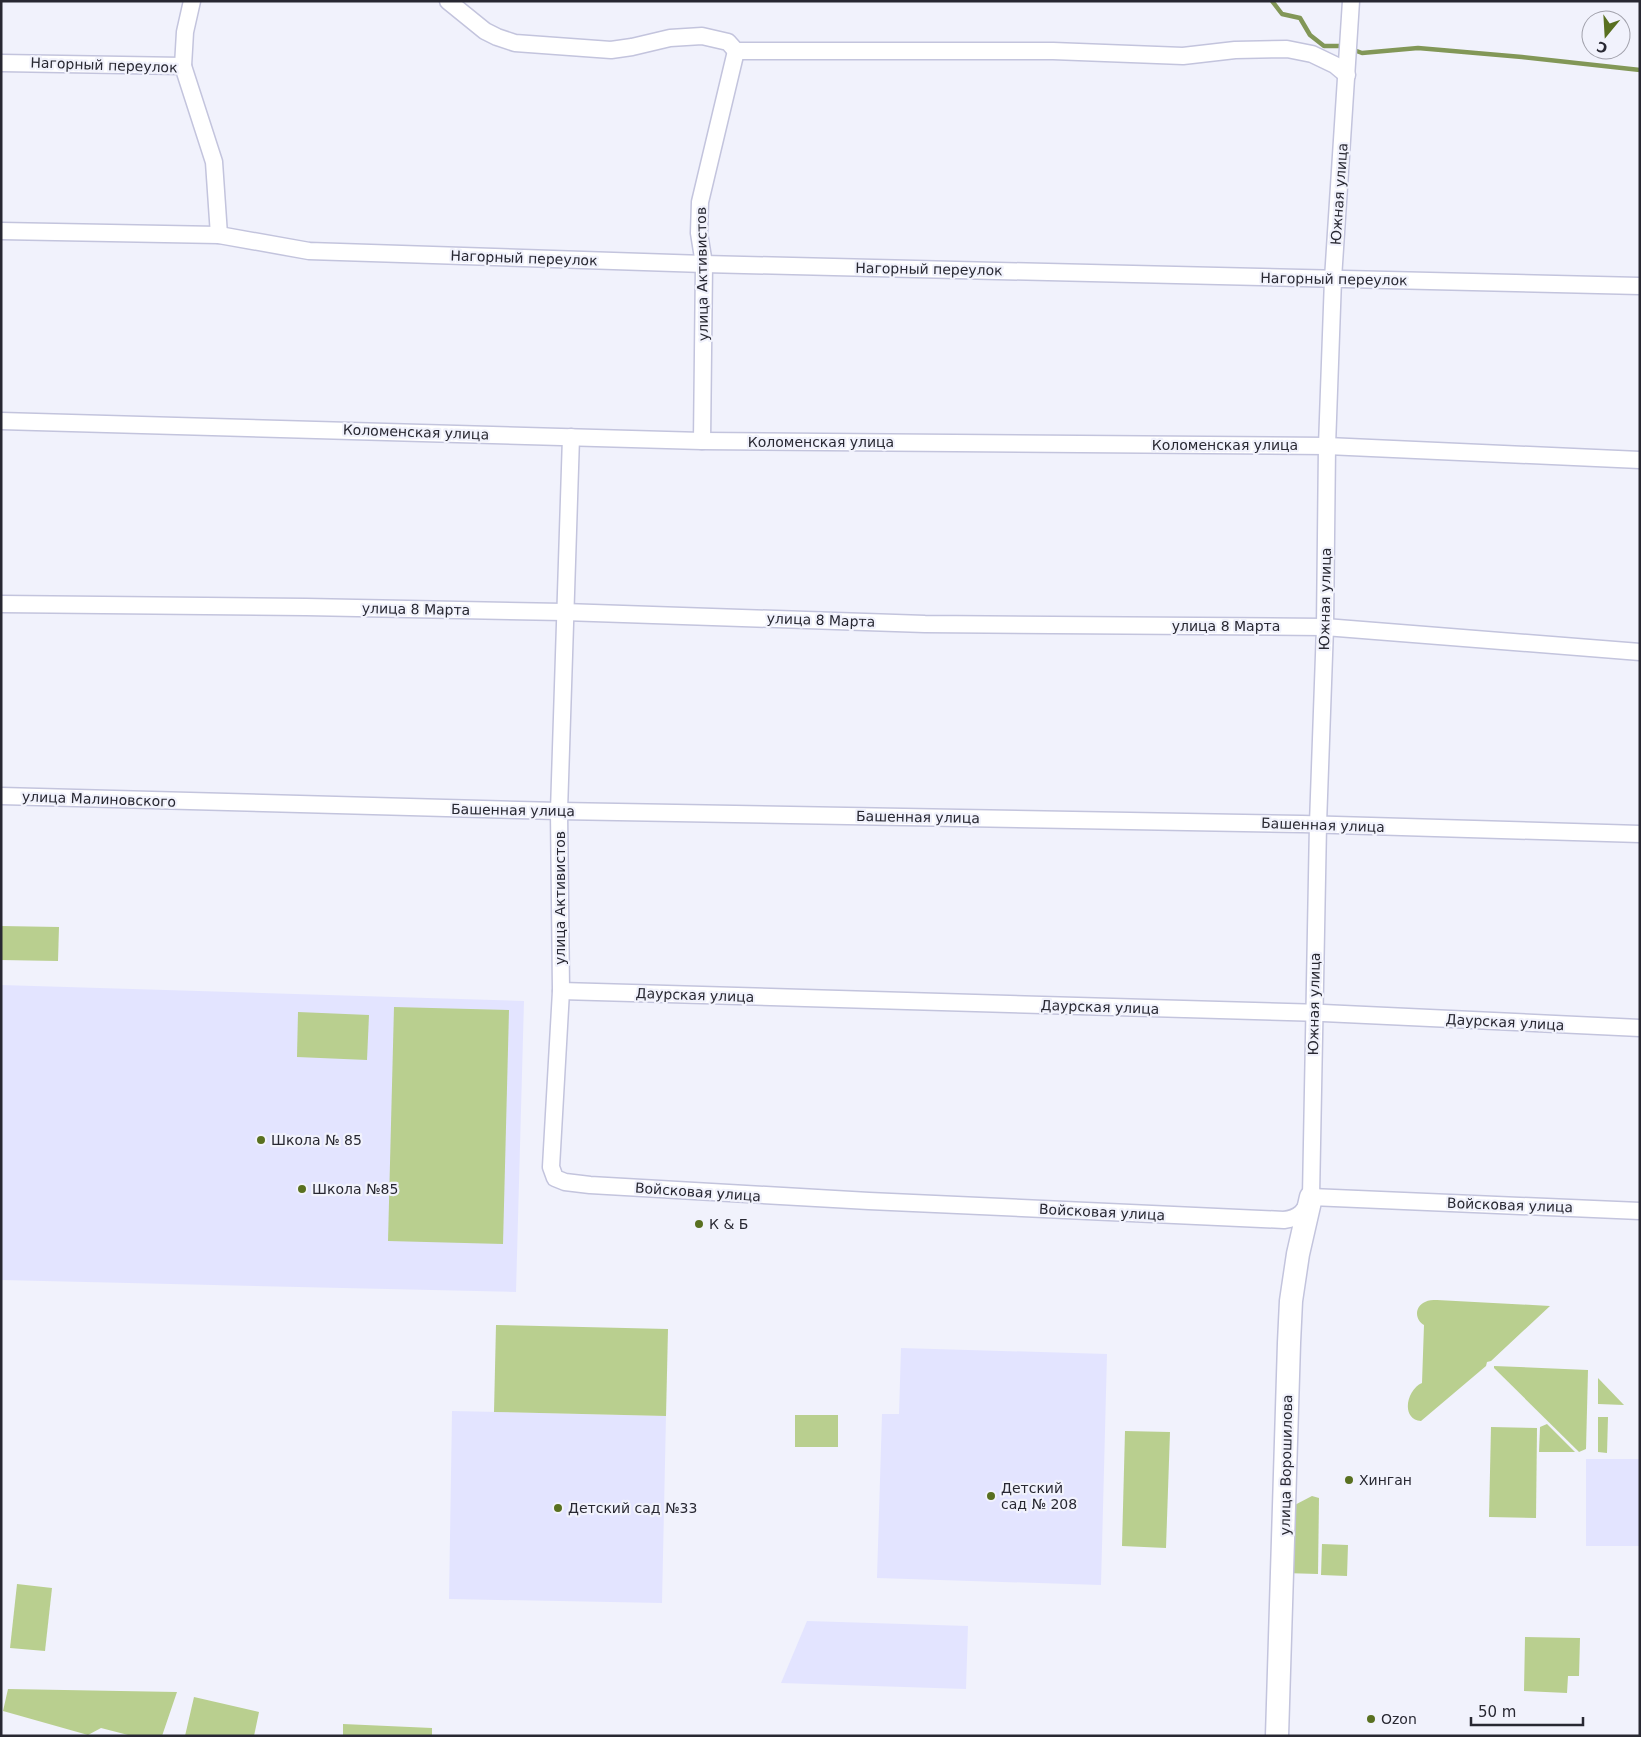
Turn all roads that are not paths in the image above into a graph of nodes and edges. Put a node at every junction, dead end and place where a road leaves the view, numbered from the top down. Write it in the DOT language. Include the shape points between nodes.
graph roads {
  1 [pos="192,1"];
  2 [pos="448,1"];
  3 [pos="1351,1"];
  4 [pos="736,51"];
  5 [pos="1,63"];
  6 [pos="183,66"];
  7 [pos="1347,75"];
  8 [pos="1,231"];
  9 [pos="219,236"];
  10 [pos="704,264"];
  11 [pos="1333,279"];
  12 [pos="1640,286"];
  13 [pos="1,420"];
  14 [pos="571,437"];
  15 [pos="702,441"];
  16 [pos="1327,446"];
  17 [pos="1640,460"];
  18 [pos="1,604"];
  19 [pos="564,612"];
  20 [pos="1325,626"];
  21 [pos="1640,652"];
  22 [pos="1,796"];
  23 [pos="197,802"];
  24 [pos="559,811"];
  25 [pos="1318,824"];
  26 [pos="1640,834"];
  27 [pos="561,990"];
  28 [pos="1314,1013"];
  29 [pos="1640,1028"];
  30 [pos="555,1178"];
  31 [pos="1311,1197"];
  32 [pos="1640,1211"];
  33 [pos="1277,1736"];
  1 -- 6 [label="street" via="185,32"];
  2 -- 4 [label="street" via="485,31 514,43 611,50 670,38 702,36 728,42"];
  3 -- 7 [label="street, Южная улица"];
  4 -- 7 [label="street" via="1053,51 1183,56 1235,50 1287,50 1312,54"];
  4 -- 10 [label="street, улица Активистов" via="700,202 699,233"];
  5 -- 6 [label="street, Нагорный переулок"];
  6 -- 9 [label="street, Нагорный переулок" via="214,162"];
  7 -- 11 [label="street, Южная улица"];
  8 -- 9 [label="street, Нагорный переулок"];
  9 -- 10 [label="street, Нагорный переулок" via="309,251"];
  10 -- 11 [label="street, Нагорный переулок"];
  10 -- 15 [label="street, улица Активистов"];
  11 -- 12 [label="street, Нагорный переулок"];
  11 -- 16 [label="street, Южная улица"];
  13 -- 14 [label="street, Коломенская улица"];
  14 -- 15 [label="street, Коломенская улица"];
  14 -- 19 [label="street, улица Активистов"];
  15 -- 16 [label="street, Коломенская улица"];
  16 -- 17 [label="street, Коломенская улица"];
  16 -- 20 [label="street, Южная улица"];
  18 -- 19 [label="street, улица 8 Марта"];
  19 -- 20 [label="street, улица 8 Марта" via="924,624"];
  19 -- 24 [label="street, улица Активистов"];
  20 -- 21 [label="street, улица 8 Марта"];
  20 -- 25 [label="street, Южная улица"];
  22 -- 23 [label="street, улица Малиновского"];
  23 -- 24 [label="street, Башенная улица"];
  24 -- 25 [label="street, Башенная улица"];
  24 -- 27 [label="street, улица Активистов"];
  25 -- 26 [label="street, Башенная улица"];
  25 -- 28 [label="street, Южная улица"];
  27 -- 28 [label="street, Даурская улица"];
  27 -- 30 [label="street, улица Активистов" via="551,1167"];
  28 -- 29 [label="street, Даурская улица"];
  28 -- 31 [label="street, Южная улица"];
  30 -- 31 [label="street, Войсковая улица" via="590,1185 789,1197 1284,1220 1304,1212"];
  31 -- 32 [label="street, Войсковая улица"];
  31 -- 33 [label="main road, улица Ворошилова" via="1298,1254 1289,1343"];
}
